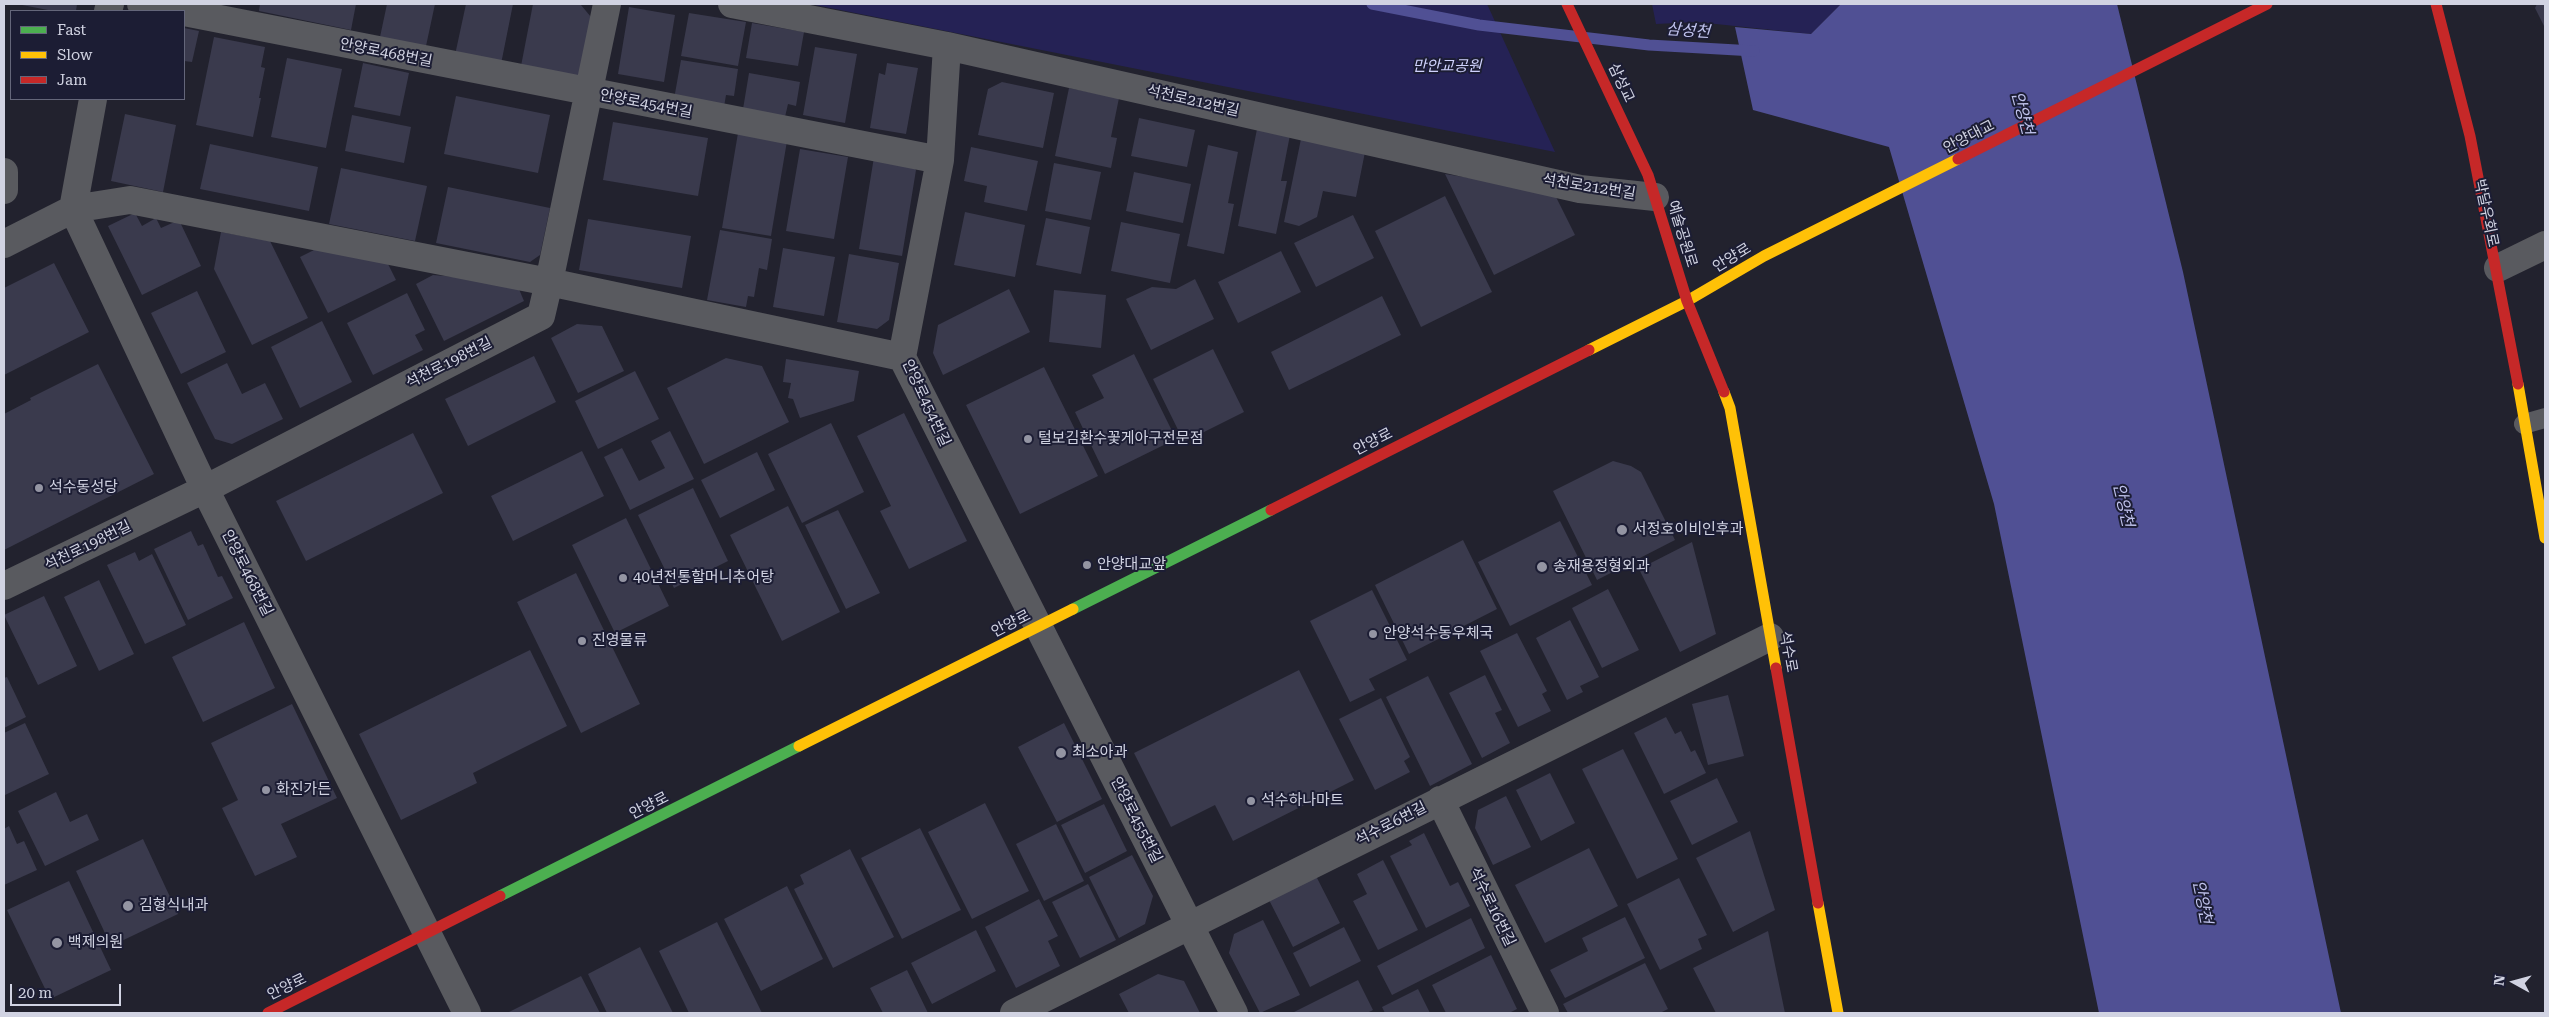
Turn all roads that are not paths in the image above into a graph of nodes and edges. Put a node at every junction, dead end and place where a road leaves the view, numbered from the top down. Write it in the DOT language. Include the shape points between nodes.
graph roads {
  1 [pos="142,4"];
  2 [pos="606,4"];
  3 [pos="732,4"];
  4 [pos="1566,4"];
  5 [pos="2267,4"];
  6 [pos="2436,4"];
  7 [pos="174,10"];
  8 [pos="185,12"];
  9 [pos="947,46"];
  10 [pos="588,93"];
  11 [pos="93,100"];
  12 [pos="940,160"];
  13 [pos="4,172"];
  14 [pos="1651,186"];
  15 [pos="4,190"];
  16 [pos="73,210"];
  17 [pos="4,244"];
  18 [pos="2545,245"];
  19 [pos="1764,256"];
  20 [pos="2498,268"];
  21 [pos="549,282"];
  22 [pos="1687,301"];
  23 [pos="902,357"];
  24 [pos="2545,418"];
  25 [pos="2524,424"];
  26 [pos="205,489"];
  27 [pos="2545,538"];
  28 [pos="4,586"];
  29 [pos="1037,628"];
  30 [pos="1770,637"];
  31 [pos="1440,800"];
  32 [pos="1191,926"];
  33 [pos="427,934"];
  34 [pos="268,1013"];
  35 [pos="466,1013"];
  36 [pos="1014,1013"];
  37 [pos="1234,1013"];
  38 [pos="1545,1013"];
  39 [pos="1838,1013"];
  1 -- 7 [label="street"];
  2 -- 10 [label="street, 석천로198번길"];
  3 -- 9 [label="street, 석천로212번길"];
  4 -- 14 [label="street, 삼성교"];
  5 -- 19 [label="street, 안양대교"];
  6 -- 20 [label="street, 박달우회로" via="2455,66"];
  8 -- 10 [label="street, 안양로468번길"];
  9 -- 12 [label="street, 안양로454번길"];
  9 -- 14 [label="street, 석천로212번길" via="1580,188"];
  10 -- 12 [label="street, 안양로454번길"];
  10 -- 21 [label="street, 석천로198번길"];
  11 -- 16 [label="street"];
  12 -- 23 [label="street, 안양로454번길"];
  13 -- 15 [label="street"];
  14 -- 22 [label="street, 예술공원로"];
  16 -- 17 [label="street"];
  16 -- 21 [label="street" via="130,200"];
  16 -- 26 [label="street, 안양로468번길"];
  18 -- 20 [label="street"];
  19 -- 22 [label="street, 안양로"];
  20 -- 25 [label="street, 박달우회로"];
  21 -- 23 [label="street"];
  21 -- 26 [label="street, 석천로198번길" via="541,316"];
  22 -- 29 [label="street, 안양로"];
  22 -- 30 [label="street, 석수로" via="1730,408"];
  23 -- 29 [label="street, 안양로454번길"];
  24 -- 25 [label="lane"];
  25 -- 27 [label="street, 박달우회로"];
  26 -- 28 [label="street, 석천로198번길"];
  26 -- 33 [label="street, 안양로468번길"];
  29 -- 32 [label="street, 안양로455번길"];
  29 -- 33 [label="street, 안양로"];
  30 -- 31 [label="street, 석수로6번길"];
  30 -- 39 [label="street, 석수로"];
  31 -- 32 [label="street, 석수로6번길"];
  31 -- 38 [label="street, 석수로16번길"];
  32 -- 36 [label="street, 석수로6번길"];
  32 -- 37 [label="street, 안양로455번길"];
  33 -- 34 [label="street, 안양로"];
  33 -- 35 [label="street, 안양로468번길"];
}
